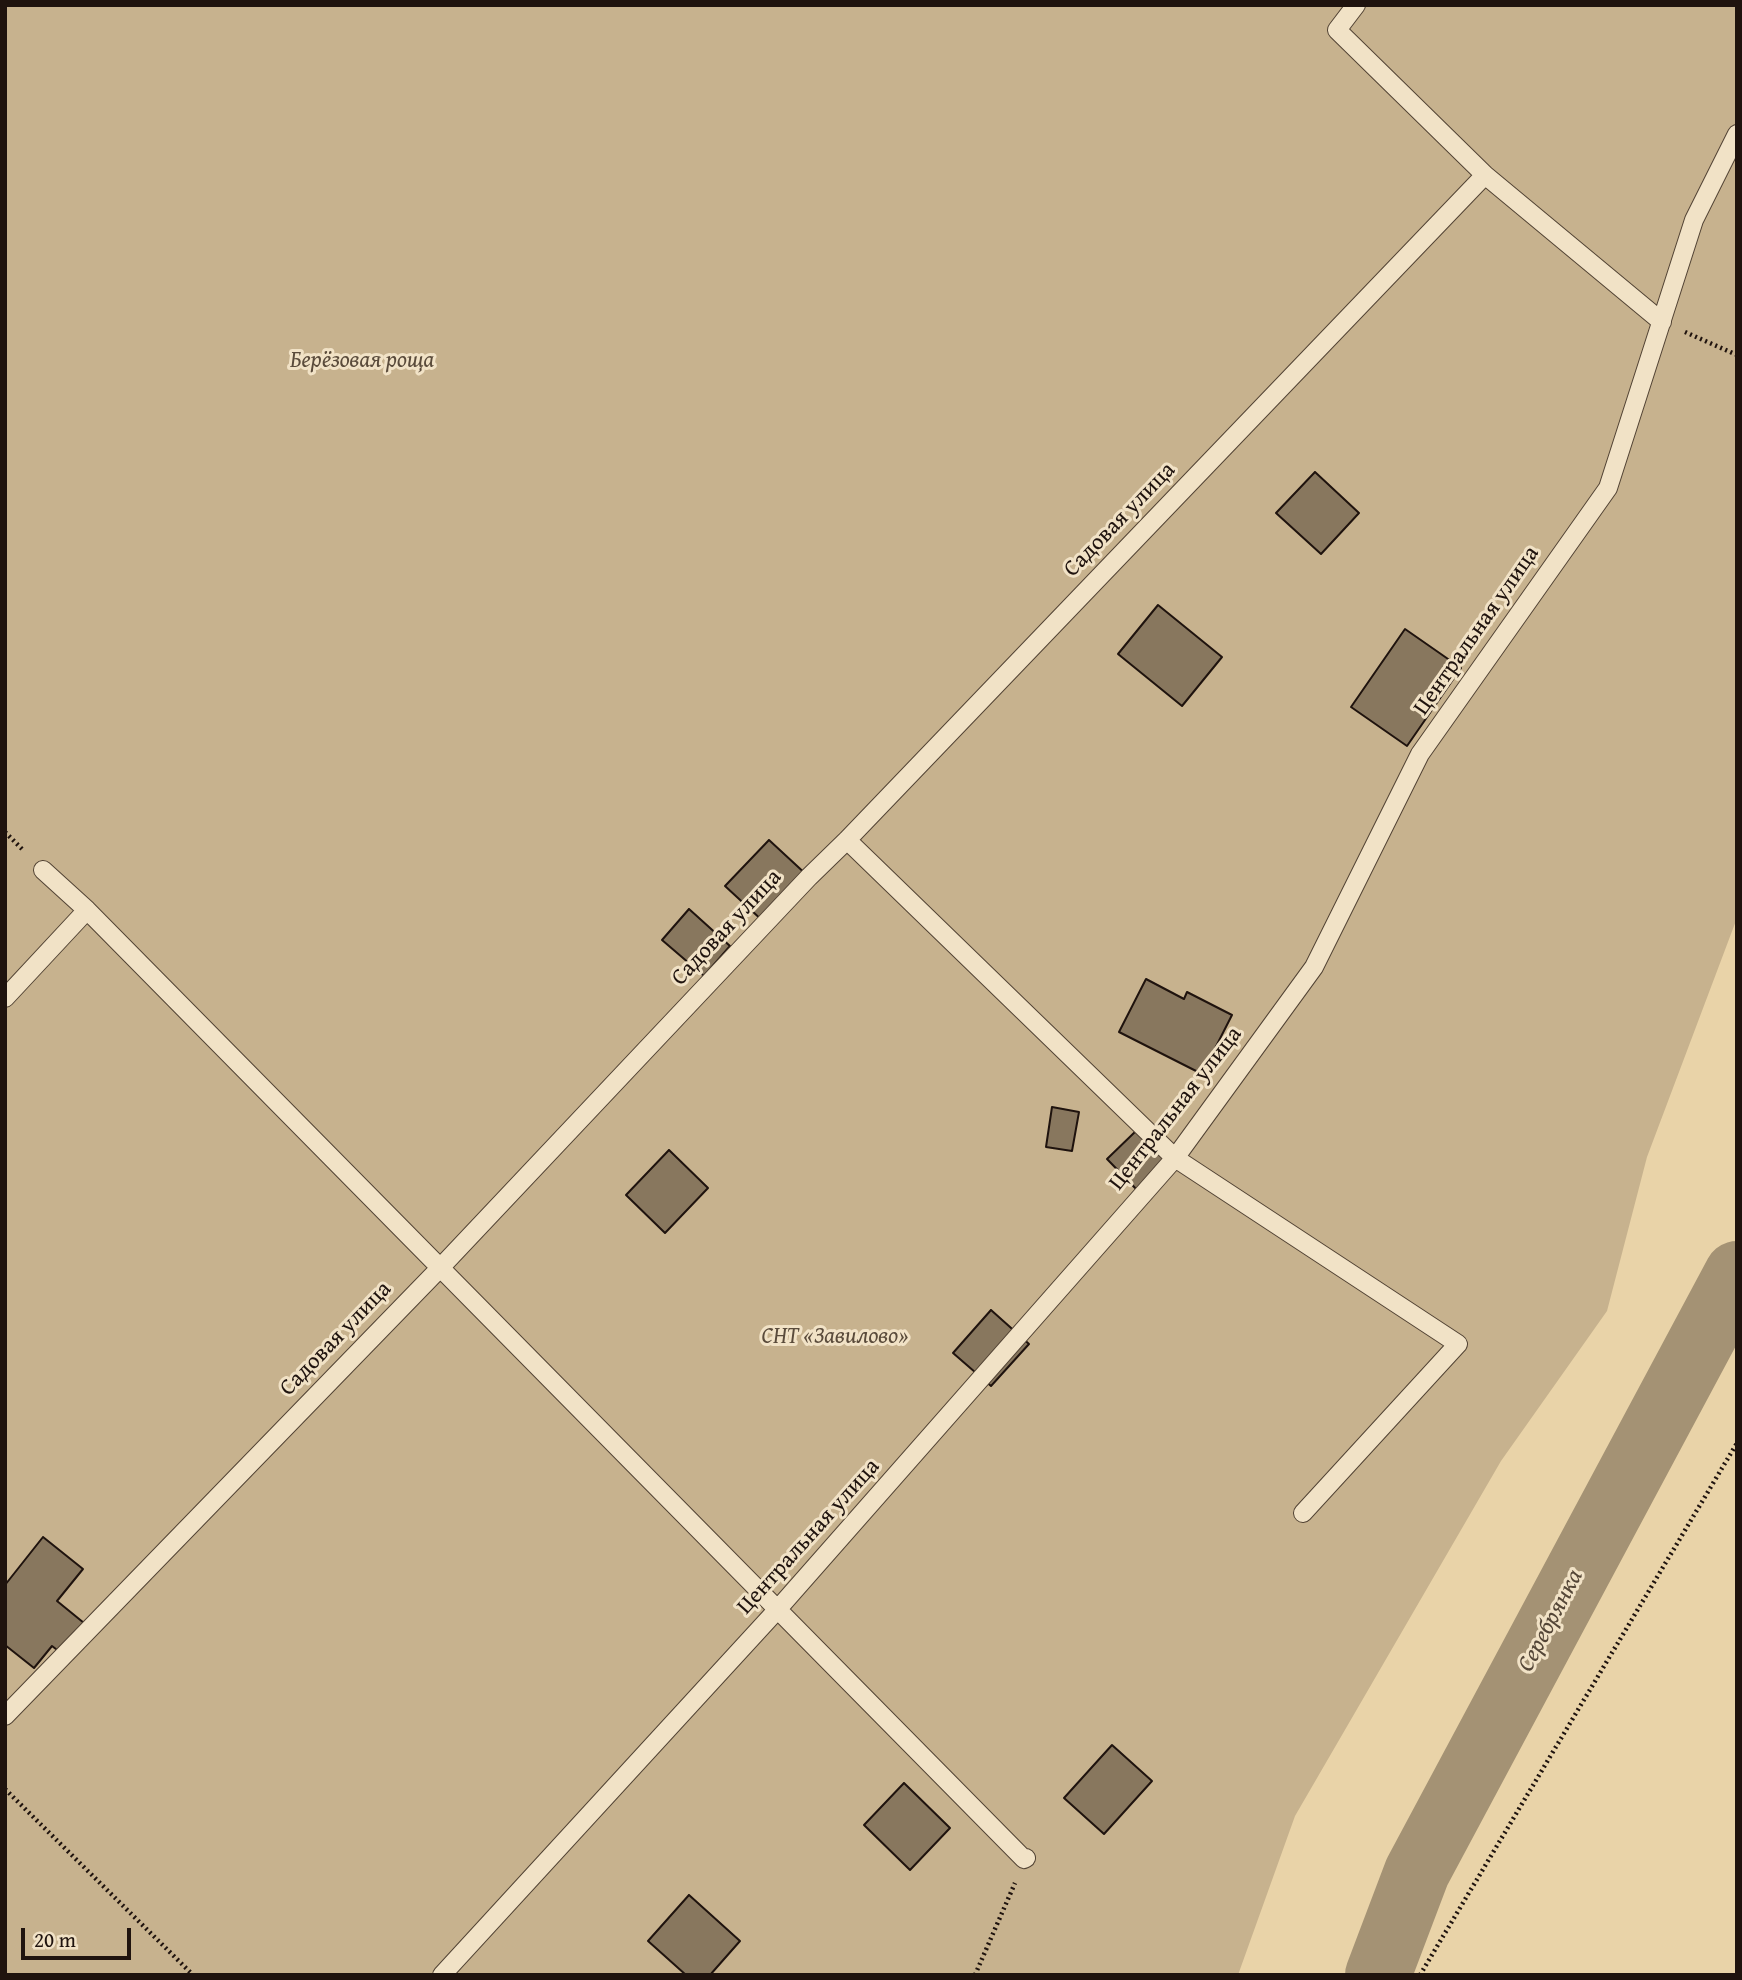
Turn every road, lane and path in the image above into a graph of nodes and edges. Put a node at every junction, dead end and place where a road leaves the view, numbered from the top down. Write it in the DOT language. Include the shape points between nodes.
graph roads {
  1 [pos="1356,5"];
  2 [pos="1737,134"];
  3 [pos="1485,175"];
  4 [pos="1662,322"];
  5 [pos="1737,355"];
  6 [pos="847,840"];
  7 [pos="43,870"];
  8 [pos="87,909"];
  9 [pos="5,998"];
  10 [pos="1175,1158"];
  11 [pos="440,1268"];
  12 [pos="1737,1443"];
  13 [pos="1303,1513"];
  14 [pos="777,1609"];
  15 [pos="5,1716"];
  16 [pos="5,1789"];
  17 [pos="1026,1858"];
  18 [pos="193,1975"];
  19 [pos="442,1975"];
  20 [pos="975,1975"];
  21 [pos="1420,1975"];
  1 -- 3 [label="lane" via="1337,30"];
  2 -- 4 [label="lane, Центральная улица" via="1694,220"];
  3 -- 4 [label="lane"];
  3 -- 6 [label="lane, Садовая улица"];
  4 -- 5 [label="path"];
  4 -- 10 [label="lane, Центральная улица" via="1608,488 1420,754 1314,967"];
  6 -- 10 [label="lane"];
  6 -- 11 [label="lane, Садовая улица"];
  7 -- 8 [label="lane"];
  8 -- 9 [label="lane"];
  8 -- 11 [label="lane"];
  10 -- 13 [label="lane" via="1458,1344"];
  10 -- 14 [label="lane, Центральная улица"];
  11 -- 14 [label="lane"];
  11 -- 15 [label="lane, Садовая улица"];
  12 -- 21 [label="path"];
  14 -- 17 [label="lane"];
  14 -- 19 [label="lane, Центральная улица"];
  16 -- 18 [label="path"];
  17 -- 20 [label="path"];
}
